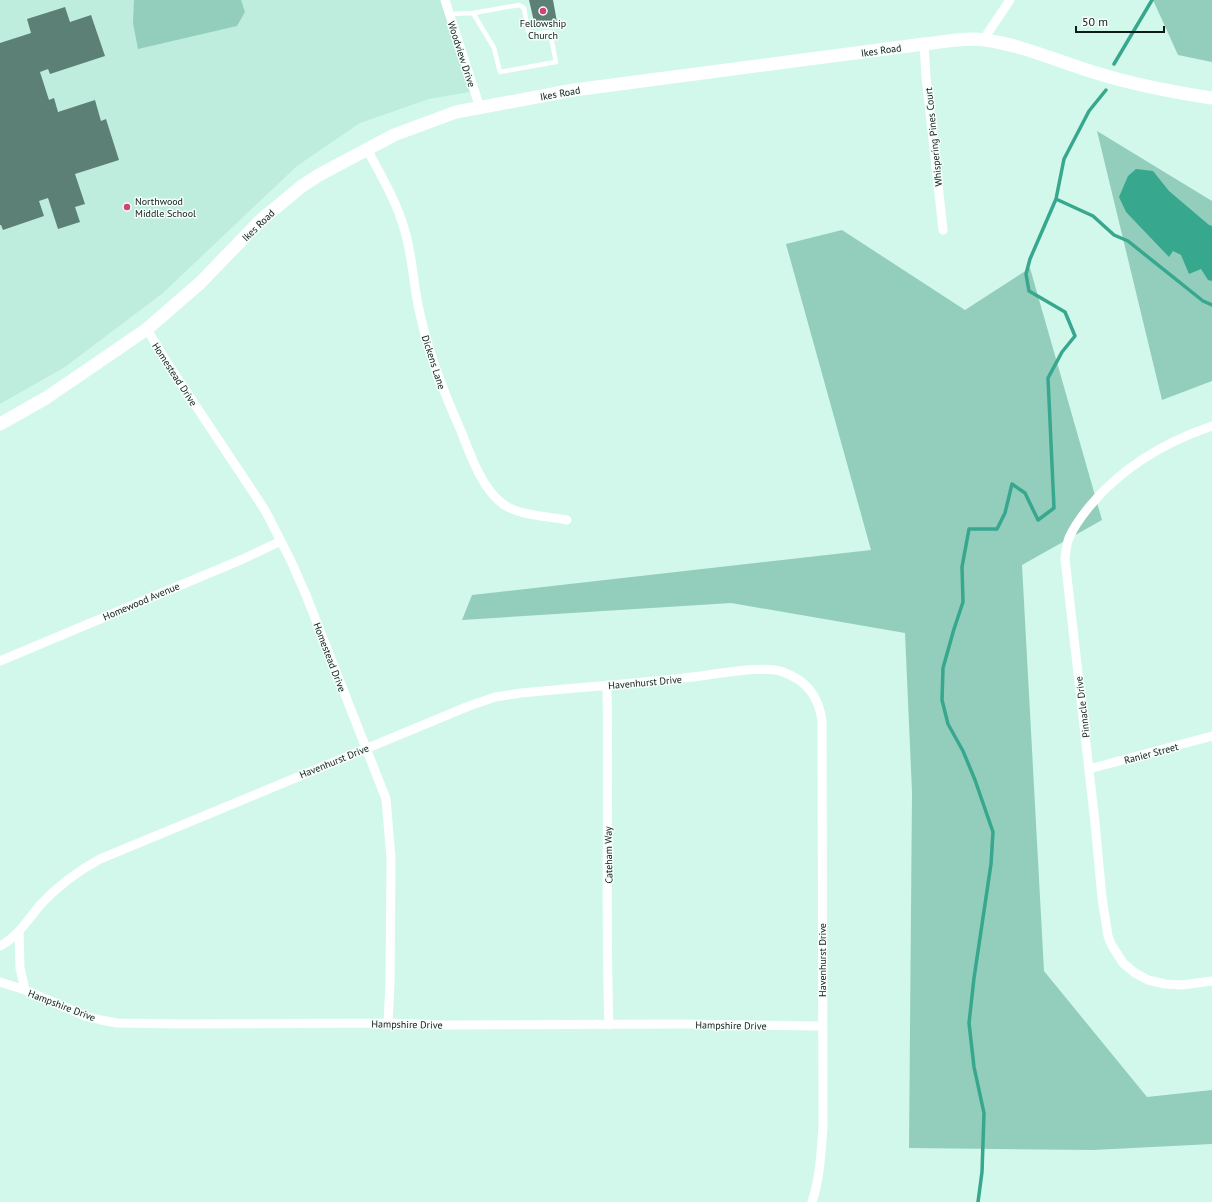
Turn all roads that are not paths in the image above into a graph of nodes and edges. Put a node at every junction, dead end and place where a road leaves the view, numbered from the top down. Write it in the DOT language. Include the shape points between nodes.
graph roads {
  1 [pos="445,0"];
  2 [pos="1010,0"];
  3 [pos="473,13"];
  4 [pos="449,14"];
  5 [pos="983,40"];
  6 [pos="924,44"];
  7 [pos="1212,98"];
  8 [pos="480,108"];
  9 [pos="367,148"];
  10 [pos="942,230"];
  11 [pos="147,329"];
  12 [pos="0,424"];
  13 [pos="1212,426"];
  14 [pos="567,520"];
  15 [pos="281,541"];
  16 [pos="0,661"];
  17 [pos="608,685"];
  18 [pos="1212,736"];
  19 [pos="366,748"];
  20 [pos="1089,769"];
  21 [pos="19,931"];
  22 [pos="0,946"];
  23 [pos="1212,981"];
  24 [pos="0,982"];
  25 [pos="25,990"];
  26 [pos="388,1023"];
  27 [pos="609,1025"];
  28 [pos="822,1026"];
  29 [pos="812,1202"];
  1 -- 4 [label="street, Woodview Drive"];
  2 -- 5 [label="street"];
  3 -- 3 [label="lane" via="494,48 500,72 556,62 550,32 534,34 528,31 524,8 519,5"];
  3 -- 4 [label="lane"];
  4 -- 8 [label="street, Woodview Drive"];
  5 -- 6 [label="street, Ikes Road"];
  5 -- 7 [label="street, Ikes Road" via="1023,48 1121,80"];
  6 -- 8 [label="street, Ikes Road" via="597,87"];
  6 -- 10 [label="street, Whispering Pines Court"];
  8 -- 9 [label="street, Ikes Road" via="430,120"];
  9 -- 11 [label="street, Ikes Road" via="319,175 283,201 200,283"];
  9 -- 14 [label="street, Dickens Lane" via="394,201 404,228 419,313 431,356 468,449 485,483 493,495 511,508"];
  11 -- 12 [label="street, Ikes Road" via="46,398"];
  11 -- 15 [label="street, Homestead Drive" via="255,495"];
  13 -- 20 [label="street, Pinnacle Drive" via="1161,448 1114,481 1080,518 1070,537 1065,569"];
  15 -- 16 [label="street, Homewood Avenue"];
  15 -- 19 [label="street, Homestead Drive" via="306,595"];
  17 -- 19 [label="street, Havenhurst Drive" via="495,697"];
  17 -- 27 [label="street, Cateham Way"];
  17 -- 28 [label="street, Havenhurst Drive" via="764,669 782,671 795,677 810,690 817,702 822,721"];
  18 -- 20 [label="street, Ranier Street"];
  19 -- 21 [label="street, Havenhurst Drive" via="100,859 60,886"];
  19 -- 26 [label="street, Homestead Drive" via="386,799 387,810 390,858"];
  20 -- 23 [label="street, Pinnacle Drive" via="1102,898 1108,936 1114,951 1123,963 1148,980 1182,985"];
  21 -- 22 [label="street, Havenhurst Drive"];
  21 -- 25 [label="street" via="20,968"];
  24 -- 25 [label="street, Hampshire Drive"];
  25 -- 26 [label="street, Hampshire Drive" via="85,1016 117,1022"];
  26 -- 27 [label="street, Hampshire Drive"];
  27 -- 28 [label="street, Hampshire Drive"];
  28 -- 29 [label="street, Havenhurst Drive" via="821,1160"];
}
